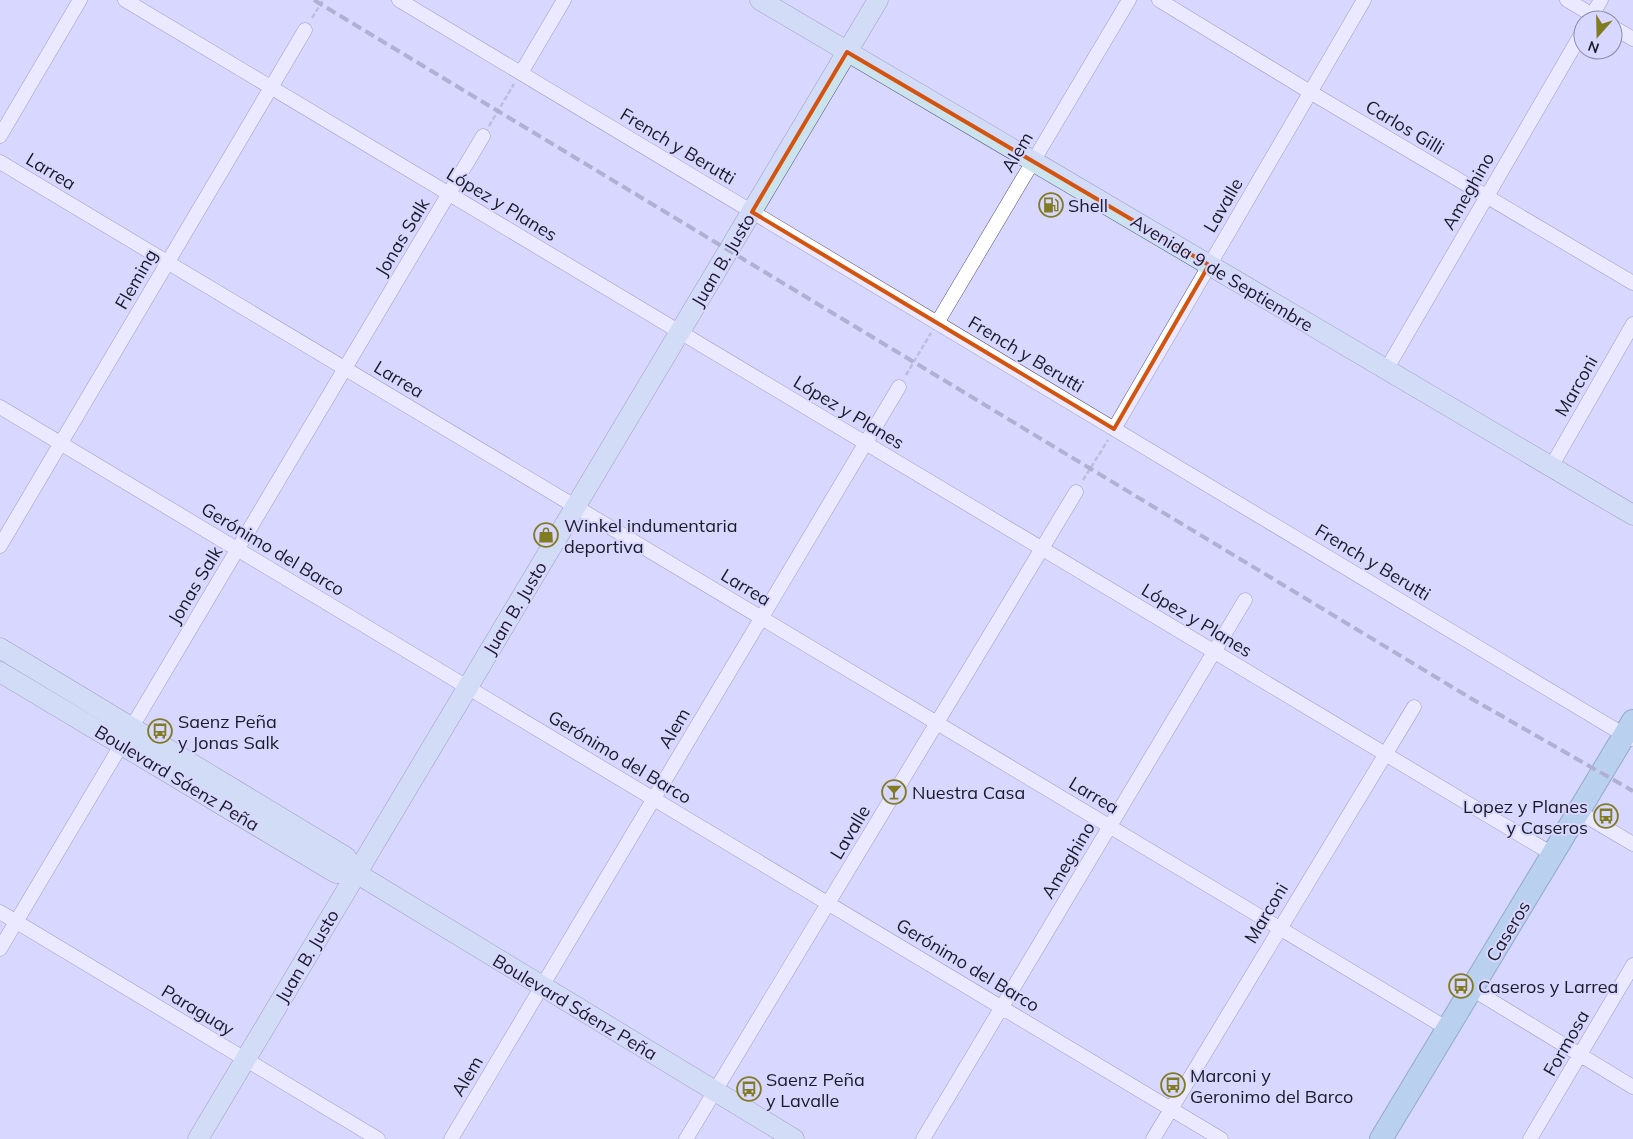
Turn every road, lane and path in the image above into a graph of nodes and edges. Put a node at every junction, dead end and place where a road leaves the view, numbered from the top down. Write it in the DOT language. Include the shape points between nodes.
graph roads {
  1 [pos="80,0"];
  2 [pos="125,0"];
  3 [pos="323,0"];
  4 [pos="399,0"];
  5 [pos="564,0"];
  6 [pos="760,0"];
  7 [pos="878,0"];
  8 [pos="1129,0"];
  9 [pos="1159,0"];
  10 [pos="1364,0"];
  11 [pos="1567,0"];
  12 [pos="1582,10"];
  13 [pos="305,30"];
  14 [pos="1573,48"];
  15 [pos="847,52"];
  16 [pos="521,73"];
  17 [pos="271,88"];
  18 [pos="1310,92"];
  19 [pos="0,136"];
  20 [pos="483,136"];
  21 [pos="1033,161"];
  22 [pos="0,162"];
  23 [pos="449,194"];
  24 [pos="1486,196"];
  25 [pos="752,212"];
  26 [pos="167,263"];
  27 [pos="1209,265"];
  28 [pos="1633,283"];
  29 [pos="937,323"];
  30 [pos="1633,324"];
  31 [pos="680,332"];
  32 [pos="345,369"];
  33 [pos="1386,370"];
  34 [pos="898,387"];
  35 [pos="0,407"];
  36 [pos="1114,429"];
  37 [pos="865,443"];
  38 [pos="61,444"];
  39 [pos="1551,467"];
  40 [pos="1076,492"];
  41 [pos="575,507"];
  42 [pos="1633,516"];
  43 [pos="0,546"];
  44 [pos="1042,549"];
  45 [pos="238,550"];
  46 [pos="1245,600"];
  47 [pos="761,618"];
  48 [pos="0,648"];
  49 [pos="1215,652"];
  50 [pos="0,672"];
  51 [pos="468,687"];
  52 [pos="1414,707"];
  53 [pos="936,723"];
  54 [pos="132,728"];
  55 [pos="1630,732"];
  56 [pos="121,745"];
  57 [pos="1385,754"];
  58 [pos="654,799"];
  59 [pos="1579,812"];
  60 [pos="1110,827"];
  61 [pos="1633,844"];
  62 [pos="1554,855"];
  63 [pos="356,873"];
  64 [pos="829,904"];
  65 [pos="0,912"];
  66 [pos="16,922"];
  67 [pos="1279,928"];
  68 [pos="0,949"];
  69 [pos="1633,965"];
  70 [pos="541,987"];
  71 [pos="1472,989"];
  72 [pos="1002,1008"];
  73 [pos="1448,1029"];
  74 [pos="1581,1055"];
  75 [pos="245,1060"];
  76 [pos="1633,1086"];
  77 [pos="715,1092"];
  78 [pos="1171,1109"];
  79 [pos="198,1139"];
  80 [pos="378,1139"];
  81 [pos="451,1139"];
  82 [pos="686,1139"];
  83 [pos="794,1139"];
  84 [pos="923,1139"];
  85 [pos="1153,1139"];
  86 [pos="1221,1139"];
  87 [pos="1381,1139"];
  88 [pos="1530,1139"];
  1 -- 19 [label="street"];
  2 -- 17 [label="street, López y Planes"];
  3 -- 13 [label="path"];
  4 -- 16 [label="street, French y Berutti"];
  5 -- 16 [label="street"];
  6 -- 15 [label="street, Avenida 9 de Septiembre"];
  7 -- 15 [label="street, Juan B. Justo"];
  8 -- 21 [label="street, Alem"];
  9 -- 18 [label="street, Carlos Gilli"];
  10 -- 18 [label="street, Lavalle"];
  11 -- 12 [label="street"];
  13 -- 17 [label="street, Fleming"];
  14 -- 24 [label="street, Ameghino"];
  15 -- 21 [label="street, Avenida 9 de Septiembre"];
  15 -- 25 [label="street, Juan B. Justo"];
  16 -- 20 [label="path"];
  16 -- 25 [label="street, French y Berutti"];
  17 -- 23 [label="street, López y Planes"];
  17 -- 26 [label="street, Fleming"];
  18 -- 24 [label="street, Carlos Gilli"];
  18 -- 27 [label="street, Lavalle"];
  20 -- 23 [label="street, Jonas Salk"];
  21 -- 27 [label="street, Avenida 9 de Septiembre"];
  21 -- 29 [label="street, Alem"];
  22 -- 26 [label="street, Larrea"];
  23 -- 31 [label="street, López y Planes"];
  23 -- 32 [label="street, Jonas Salk"];
  24 -- 28 [label="street, Carlos Gilli"];
  24 -- 33 [label="street, Ameghino"];
  25 -- 29 [label="street, French y Berutti"];
  25 -- 31 [label="street, Juan B. Justo"];
  26 -- 32 [label="street, Larrea"];
  26 -- 38 [label="street, Fleming"];
  27 -- 33 [label="street, Avenida 9 de Septiembre"];
  27 -- 36 [label="street, Lavalle"];
  29 -- 34 [label="path"];
  29 -- 36 [label="street, French y Berutti"];
  30 -- 39 [label="street, Marconi"];
  31 -- 37 [label="street, López y Planes"];
  31 -- 41 [label="street, Juan B. Justo"];
  32 -- 41 [label="street, Larrea"];
  32 -- 45 [label="street, Jonas Salk"];
  33 -- 39 [label="street, Avenida 9 de Septiembre"];
  34 -- 37 [label="street, Alem"];
  35 -- 38 [label="street, Gerónimo del Barco"];
  36 -- 40 [label="path"];
  36 -- 55 [label="street, French y Berutti"];
  37 -- 44 [label="street, López y Planes"];
  37 -- 47 [label="street, Alem"];
  38 -- 43 [label="street, Fleming"];
  38 -- 45 [label="street, Gerónimo del Barco"];
  39 -- 42 [label="street, Avenida 9 de Septiembre"];
  40 -- 44 [label="street, Lavalle"];
  41 -- 47 [label="street, Larrea"];
  41 -- 51 [label="street, Juan B. Justo"];
  44 -- 49 [label="street, López y Planes"];
  44 -- 53 [label="street, Lavalle"];
  45 -- 51 [label="street, Gerónimo del Barco"];
  45 -- 54 [label="street, Jonas Salk"];
  46 -- 49 [label="street, Ameghino"];
  47 -- 53 [label="street, Larrea"];
  47 -- 58 [label="street, Alem"];
  48 -- 54 [label="street, Boulevard Sáenz Peña"];
  49 -- 57 [label="street, López y Planes"];
  49 -- 60 [label="street, Ameghino"];
  50 -- 56 [label="street, Boulevard Sáenz Peña"];
  51 -- 58 [label="street, Gerónimo del Barco"];
  51 -- 63 [label="street, Juan B. Justo"];
  52 -- 57 [label="street, Marconi"];
  53 -- 60 [label="street, Larrea"];
  53 -- 64 [label="street, Lavalle"];
  54 -- 56 [label="street, Jonas Salk"];
  54 -- 63 [label="street, Boulevard Sáenz Peña" via="346,856"];
  55 -- 59 [label="main road, Caseros"];
  56 -- 63 [label="street, Boulevard Sáenz Peña" via="336,873"];
  56 -- 66 [label="street, Jonas Salk"];
  57 -- 62 [label="street, López y Planes"];
  57 -- 67 [label="street, Marconi"];
  58 -- 64 [label="street, Gerónimo del Barco"];
  58 -- 70 [label="street, Alem"];
  59 -- 61 [label="street"];
  59 -- 62 [label="main road, Caseros"];
  60 -- 67 [label="street, Larrea"];
  60 -- 72 [label="street, Ameghino"];
  62 -- 71 [label="main road, Caseros"];
  63 -- 70 [label="street, Boulevard Sáenz Peña"];
  63 -- 75 [label="street, Juan B. Justo"];
  64 -- 72 [label="street, Gerónimo del Barco"];
  64 -- 77 [label="street, Lavalle"];
  65 -- 66 [label="street, Paraguay"];
  66 -- 68 [label="street, Jonas Salk"];
  66 -- 75 [label="street, Paraguay"];
  67 -- 73 [label="street, Larrea"];
  67 -- 78 [label="street, Marconi"];
  69 -- 74 [label="street, Formosa"];
  70 -- 77 [label="street, Boulevard Sáenz Peña"];
  70 -- 81 [label="street, Alem"];
  71 -- 73 [label="main road, Caseros"];
  71 -- 74 [label="street"];
  72 -- 78 [label="street, Gerónimo del Barco"];
  72 -- 84 [label="street, Ameghino"];
  73 -- 87 [label="main road, Caseros"];
  74 -- 76 [label="street"];
  74 -- 88 [label="street, Formosa"];
  75 -- 79 [label="street, Juan B. Justo"];
  75 -- 80 [label="street, Paraguay"];
  77 -- 82 [label="street, Lavalle"];
  77 -- 83 [label="street, Boulevard Sáenz Peña"];
  78 -- 85 [label="street, Marconi"];
  78 -- 86 [label="street, Gerónimo del Barco"];
}
